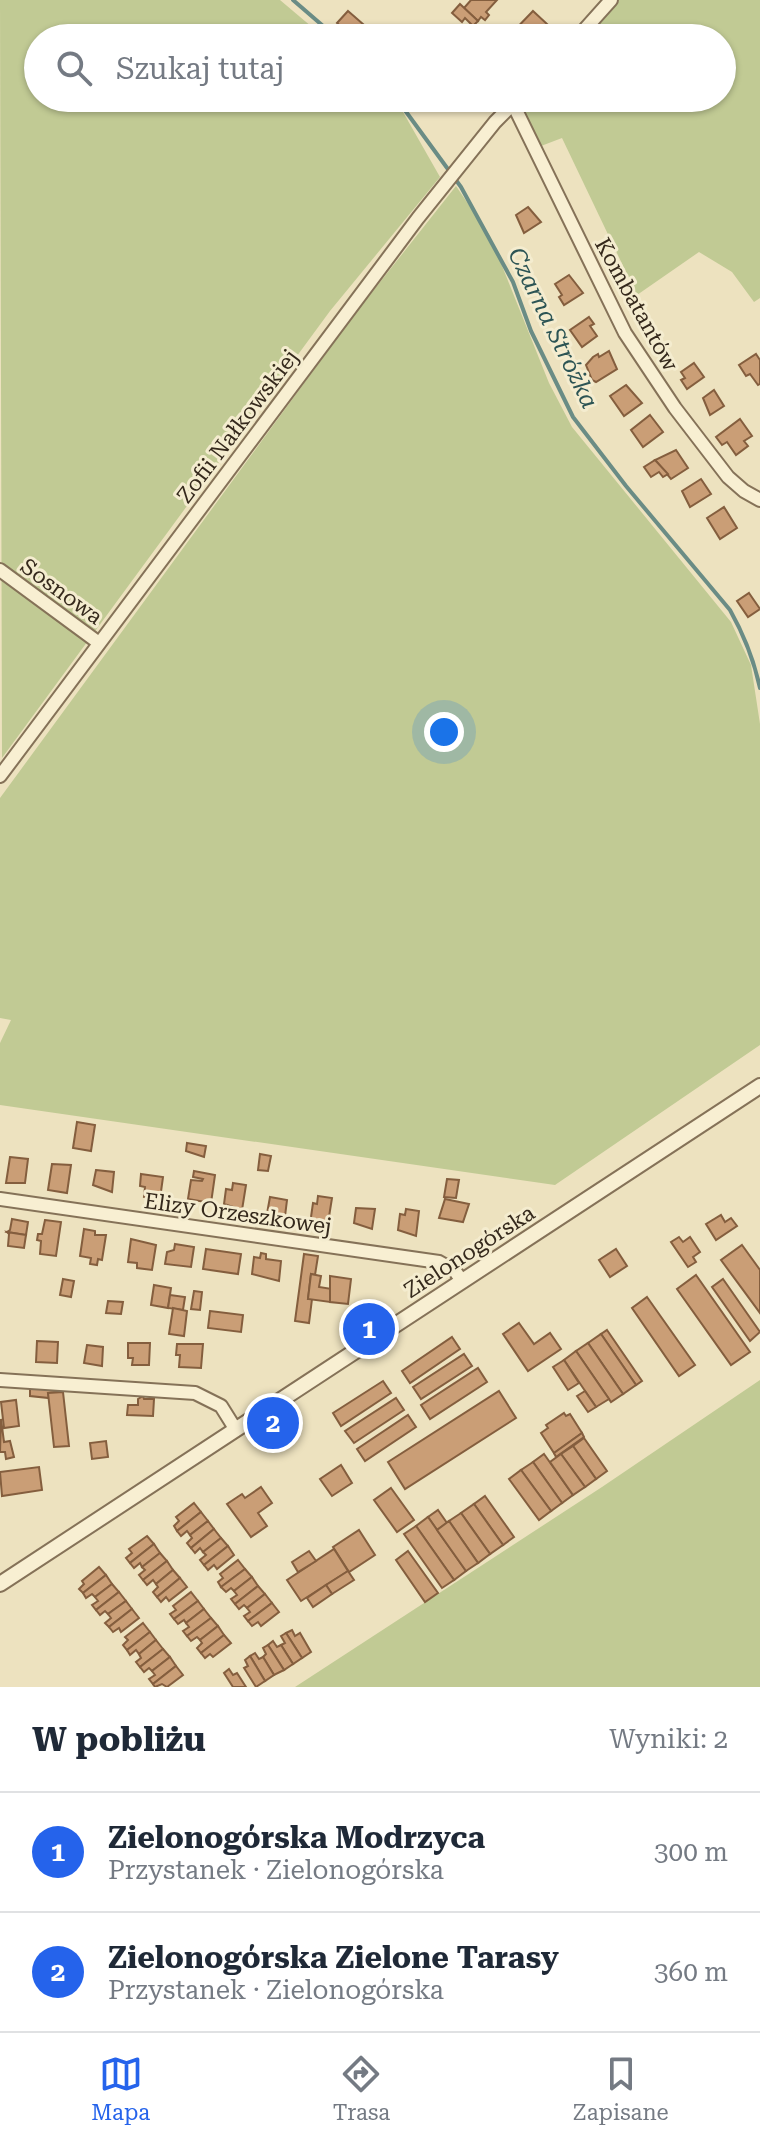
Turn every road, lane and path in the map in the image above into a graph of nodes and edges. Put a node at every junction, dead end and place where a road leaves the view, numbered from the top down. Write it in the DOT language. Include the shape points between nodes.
graph roads {
  1 [pos="611,0"];
  2 [pos="590,24"];
  3 [pos="507,112"];
  4 [pos="521,112"];
  5 [pos="760,500"];
  6 [pos="0,570"];
  7 [pos="99,643"];
  8 [pos="0,776"];
  9 [pos="760,1086"];
  10 [pos="0,1199"];
  11 [pos="462,1281"];
  12 [pos="0,1380"];
  13 [pos="236,1430"];
  14 [pos="0,1584"];
  1 -- 2 [label="street"];
  3 -- 7 [label="street, Zofii Nałkowskiej" via="418,218"];
  4 -- 5 [label="street, Kombatantów" via="608,301 646,366 728,477"];
  6 -- 7 [label="street, Sosnowa"];
  7 -- 8 [label="street, Zofii Nałkowskiej"];
  9 -- 11 [label="street, Zielonogórska"];
  10 -- 11 [label="street, Elizy Orzeszkowej" via="439,1262"];
  11 -- 13 [label="street, Zielonogórska"];
  12 -- 13 [label="street" via="195,1393 221,1406"];
  13 -- 14 [label="street, Zielonogórska"];
}
